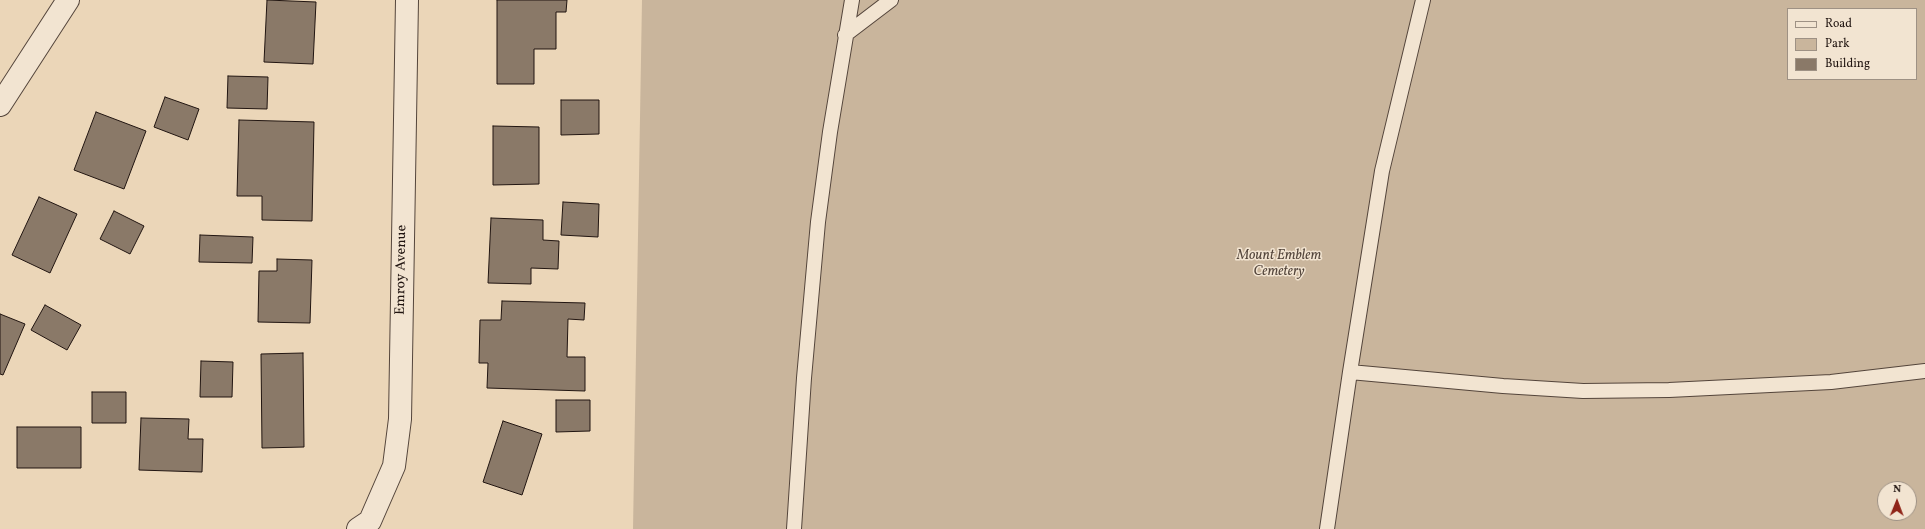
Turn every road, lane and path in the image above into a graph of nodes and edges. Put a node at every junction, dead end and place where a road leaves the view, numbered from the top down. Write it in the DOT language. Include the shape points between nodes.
graph roads {
  1 [pos="68,0"];
  2 [pos="407,0"];
  3 [pos="852,0"];
  4 [pos="891,0"];
  5 [pos="1423,0"];
  6 [pos="845,35"];
  7 [pos="0,105"];
  8 [pos="1925,371"];
  9 [pos="1350,372"];
  10 [pos="358,529"];
  11 [pos="794,529"];
  12 [pos="1327,529"];
  1 -- 7 [label="street"];
  2 -- 10 [label="street, Emroy Avenue" via="400,419 394,466 370,521"];
  3 -- 6 [label="lane"];
  4 -- 6 [label="lane"];
  5 -- 9 [label="lane" via="1382,171"];
  6 -- 11 [label="lane" via="818,222"];
  8 -- 9 [label="lane" via="1831,382 1669,390 1583,391"];
  9 -- 12 [label="lane"];
}
